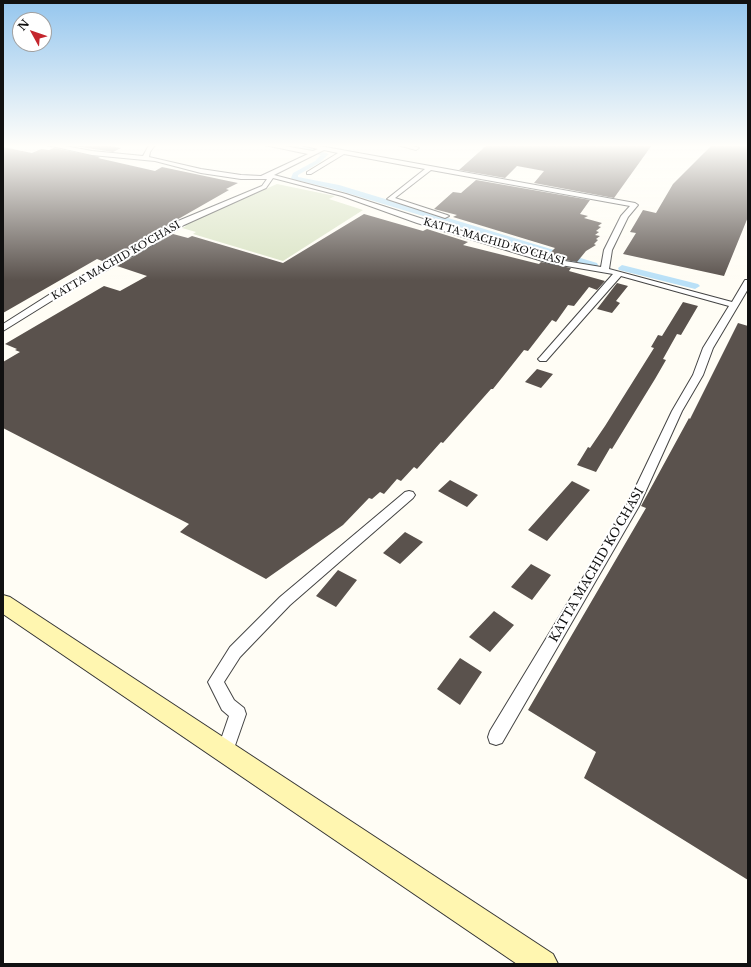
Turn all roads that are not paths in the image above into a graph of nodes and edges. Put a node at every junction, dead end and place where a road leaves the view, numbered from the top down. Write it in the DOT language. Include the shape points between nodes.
graph roads {
  1 [pos="257,190"];
  2 [pos="325,190"];
  3 [pos="401,190"];
  4 [pos="553,190"];
  5 [pos="445,216"];
  6 [pos="605,271"];
  7 [pos="619,274"];
  8 [pos="748,282"];
  9 [pos="734,305"];
  10 [pos="3,328"];
  11 [pos="543,359"];
  12 [pos="409,495"];
  13 [pos="3,603"];
  14 [pos="496,737"];
  15 [pos="224,751"];
  16 [pos="543,964"];
  1 -- 10 [label="street, KATTA MACHID KO'CHASI" via="180,224 58,293"];
  2 -- 6 [label="street, KATTA MACHID KO'CHASI" via="552,261"];
  3 -- 5 [label="street, KATTA MACHID KO'CHASI" via="390,199"];
  4 -- 6 [label="street" via="635,205 625,216 608,250"];
  6 -- 7 [label="street, KATTA MACHID KO'CHASI"];
  7 -- 9 [label="street, KATTA MACHID KO'CHASI"];
  7 -- 11 [label="street"];
  8 -- 9 [label="street, KATTA MACHID KO'CHASI"];
  9 -- 14 [label="street, KATTA MACHID KO'CHASI" via="708,348 698,375 677,411 633,506"];
  12 -- 15 [label="street" via="285,601 235,652 216,682 228,705 238,714"];
  13 -- 15 [label="street"];
  15 -- 16 [label="street"];
}
